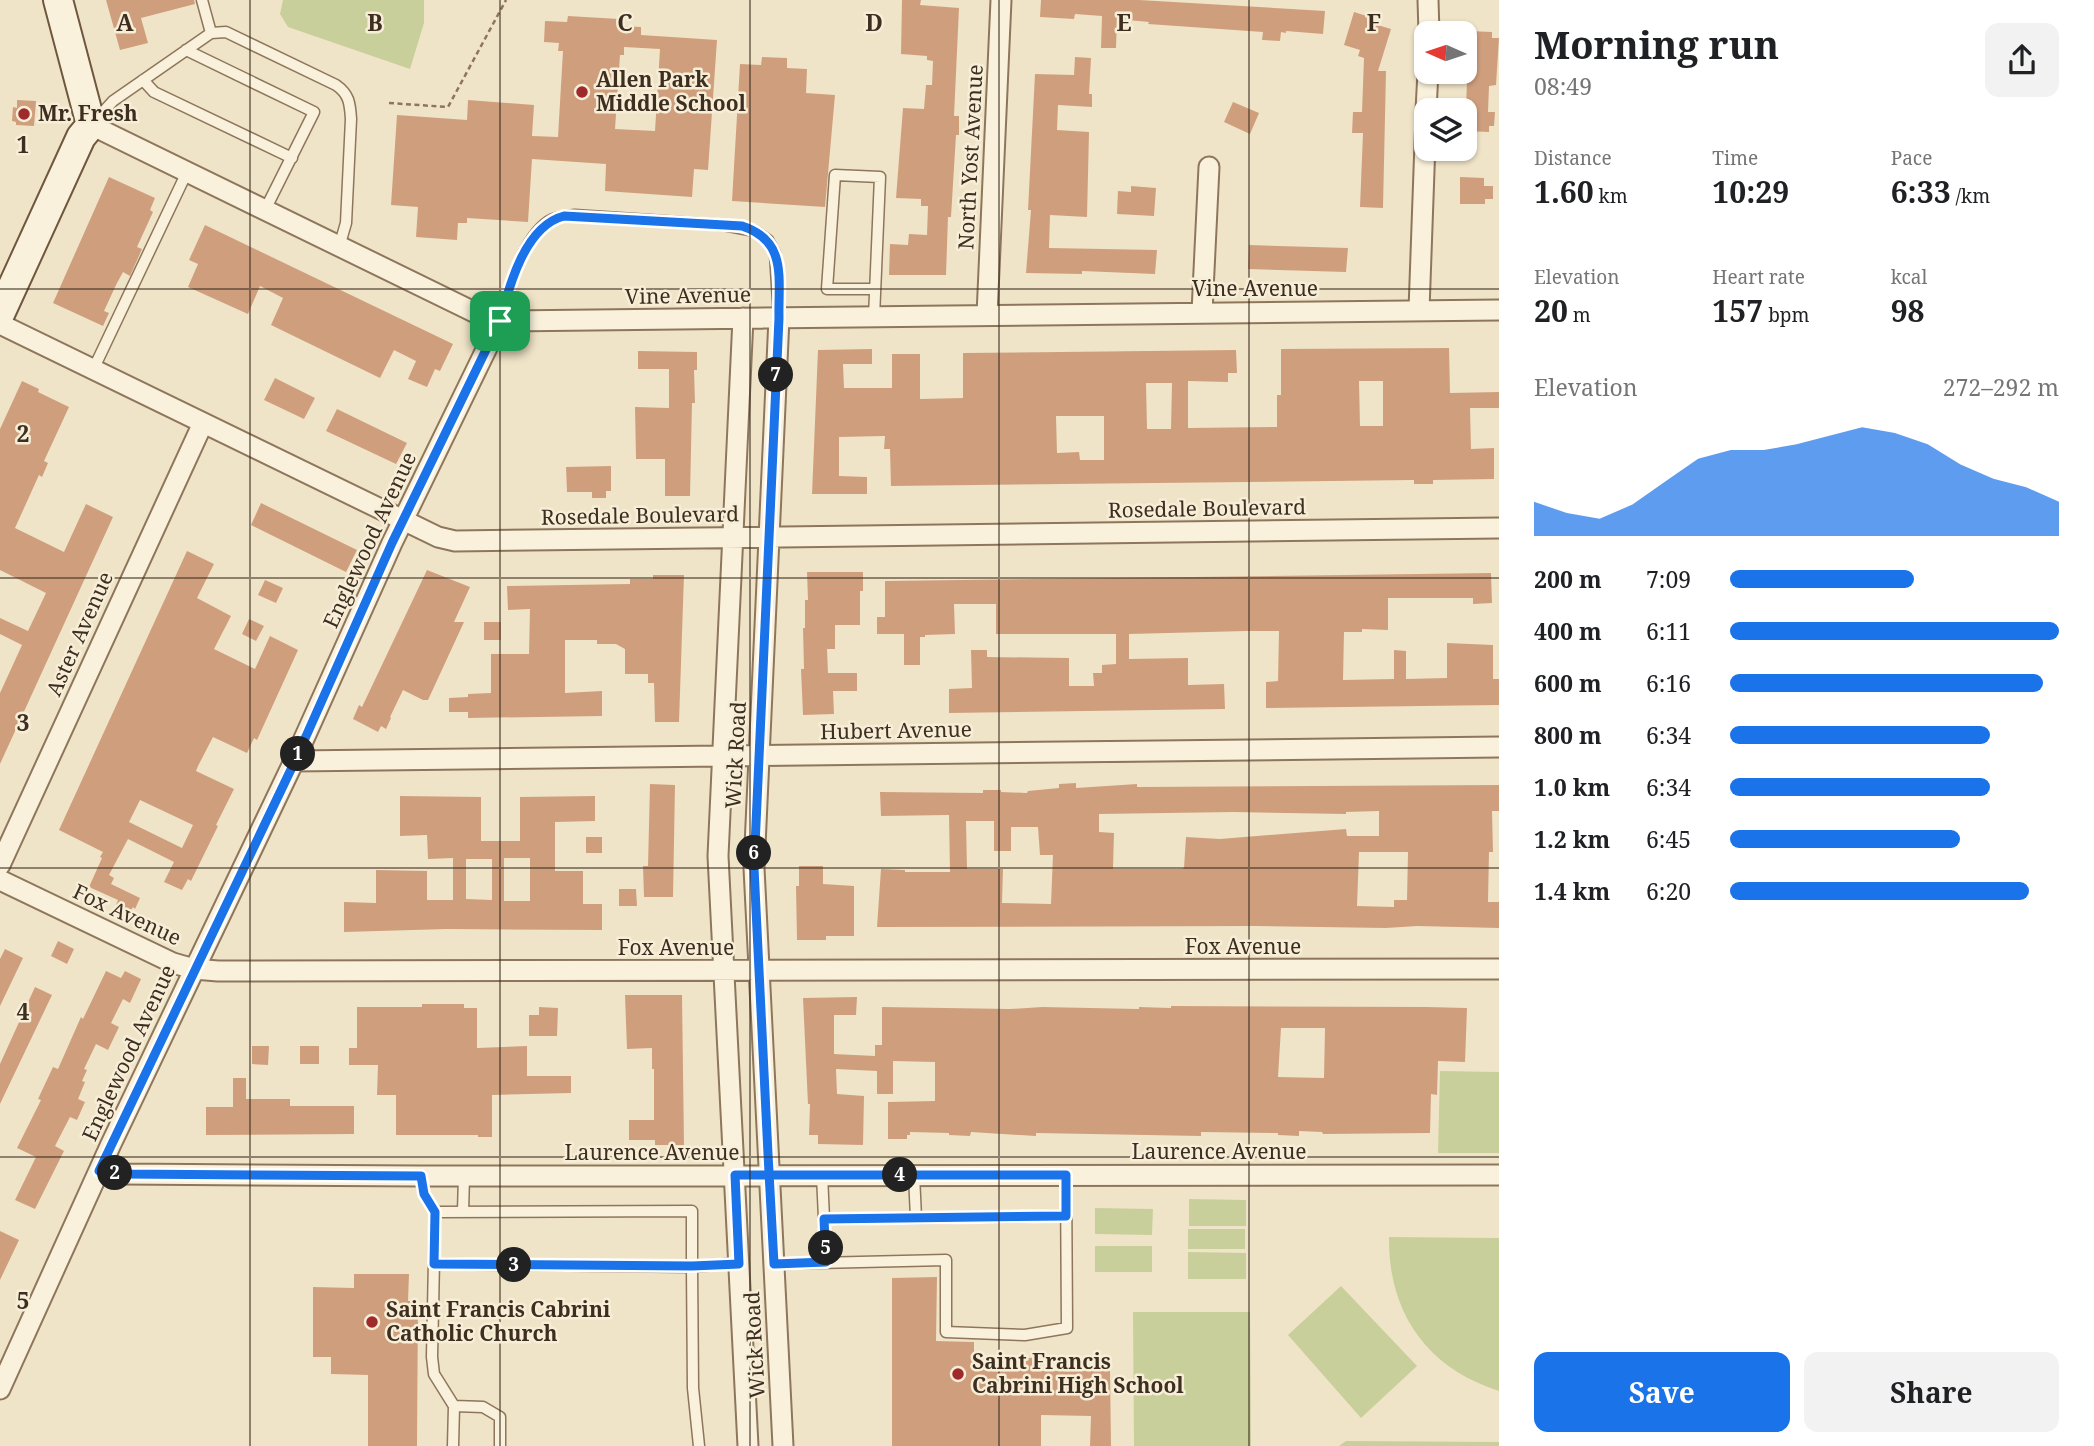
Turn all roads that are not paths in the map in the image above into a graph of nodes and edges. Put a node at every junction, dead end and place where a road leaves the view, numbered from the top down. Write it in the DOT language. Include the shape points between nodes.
graph roads {
  1 [pos="58,0"];
  2 [pos="202,0"];
  3 [pos="1001,0"];
  4 [pos="1428,0"];
  5 [pos="1429,21"];
  6 [pos="211,33"];
  7 [pos="186,50"];
  8 [pos="143,80"];
  9 [pos="91,125"];
  10 [pos="292,158"];
  11 [pos="1424,161"];
  12 [pos="1209,167"];
  13 [pos="187,172"];
  14 [pos="265,210"];
  15 [pos="339,247"];
  16 [pos="876,289"];
  17 [pos="1419,310"];
  18 [pos="1499,310"];
  19 [pos="1202,313"];
  20 [pos="0,314"];
  21 [pos="987,315"];
  22 [pos="874,317"];
  23 [pos="743,318"];
  24 [pos="779,318"];
  25 [pos="500,321"];
  26 [pos="0,324"];
  27 [pos="93,370"];
  28 [pos="203,423"];
  29 [pos="404,521"];
  30 [pos="1499,528"];
  31 [pos="732,537"];
  32 [pos="768,537"];
  33 [pos="1499,747"];
  34 [pos="723,756"];
  35 [pos="759,756"];
  36 [pos="295,761"];
  37 [pos="0,865"];
  38 [pos="0,880"];
  39 [pos="194,969"];
  40 [pos="1499,969"];
  41 [pos="723,970"];
  42 [pos="759,970"];
  43 [pos="99,1171"];
  44 [pos="735,1175"];
  45 [pos="769,1175"];
  46 [pos="822,1175"];
  47 [pos="914,1175"];
  48 [pos="1066,1175"];
  49 [pos="1499,1175"];
  50 [pos="421,1176"];
  51 [pos="464,1176"];
  52 [pos="435,1212"];
  53 [pos="463,1212"];
  54 [pos="1066,1216"];
  55 [pos="916,1218"];
  56 [pos="824,1219"];
  57 [pos="826,1262"];
  58 [pos="434,1264"];
  59 [pos="739,1264"];
  60 [pos="774,1264"];
  61 [pos="692,1266"];
  62 [pos="779,1369"];
  63 [pos="745,1370"];
  64 [pos="0,1389"];
  65 [pos="454,1406"];
  66 [pos="453,1446"];
  67 [pos="500,1446"];
  68 [pos="699,1446"];
  69 [pos="748,1446"];
  70 [pos="783,1446"];
  1 -- 9 [label="street"];
  2 -- 6 [label="lane"];
  3 -- 21 [label="street, North Yost Avenue"];
  4 -- 5 [label="street"];
  6 -- 7 [label="lane"];
  6 -- 15 [label="lane" via="226,32 345,92 351,118 346,223"];
  7 -- 8 [label="lane"];
  7 -- 10 [label="lane" via="314,112"];
  8 -- 9 [label="lane" via="113,101"];
  8 -- 10 [label="lane" via="153,92"];
  9 -- 13 [label="street, Vine Avenue"];
  9 -- 20 [label="street" via="81,137"];
  10 -- 14 [label="lane"];
  11 -- 17 [label="street"];
  12 -- 19 [label="street"];
  13 -- 14 [label="street, Vine Avenue"];
  13 -- 27 [label="lane"];
  14 -- 15 [label="street, Vine Avenue"];
  15 -- 25 [label="street, Vine Avenue"];
  16 -- 16 [label="lane" via="880,177 835,175 827,289"];
  16 -- 22 [label="lane"];
  17 -- 18 [label="street, Vine Avenue"];
  17 -- 19 [label="street, Vine Avenue"];
  19 -- 21 [label="street, Vine Avenue"];
  21 -- 22 [label="street, Vine Avenue"];
  22 -- 24 [label="street, Vine Avenue"];
  23 -- 24 [label="street, Vine Avenue"];
  23 -- 25 [label="street, Vine Avenue"];
  23 -- 31 [label="street, Wick Road"];
  24 -- 25 [label="lane" via="775,253 768,240 755,231 575,215 552,219 534,236 507,294"];
  24 -- 32 [label="street, Wick Road"];
  25 -- 29 [label="street, Englewood Avenue"];
  26 -- 27 [label="street, Rosedale Boulevard"];
  27 -- 28 [label="street, Rosedale Boulevard"];
  28 -- 29 [label="street, Rosedale Boulevard"];
  28 -- 37 [label="street, Aster Avenue"];
  29 -- 31 [label="street, Rosedale Boulevard" via="455,541"];
  29 -- 36 [label="street, Englewood Avenue"];
  30 -- 32 [label="street, Rosedale Boulevard"];
  31 -- 32 [label="street, Rosedale Boulevard"];
  31 -- 34 [label="street, Wick Road"];
  32 -- 35 [label="street, Wick Road"];
  33 -- 35 [label="street, Hubert Avenue"];
  34 -- 35 [label="street, Hubert Avenue"];
  34 -- 36 [label="street, Hubert Avenue"];
  34 -- 41 [label="street, Wick Road" via="718,856"];
  35 -- 42 [label="street, Wick Road" via="754,868"];
  36 -- 39 [label="street, Englewood Avenue"];
  38 -- 39 [label="street, Fox Avenue"];
  39 -- 41 [label="street, Fox Avenue"];
  39 -- 43 [label="street, Englewood Avenue"];
  40 -- 42 [label="street, Fox Avenue"];
  41 -- 42 [label="street, Fox Avenue"];
  41 -- 44 [label="street, Wick Road"];
  42 -- 45 [label="street, Wick Road"];
  43 -- 50 [label="street, Laurence Avenue"];
  43 -- 64 [label="street, Englewood Avenue"];
  44 -- 45 [label="street, Laurence Avenue"];
  44 -- 51 [label="street, Laurence Avenue"];
  44 -- 59 [label="street, Wick Road"];
  45 -- 46 [label="street, Laurence Avenue"];
  45 -- 60 [label="street, Wick Road"];
  46 -- 47 [label="street, Laurence Avenue"];
  46 -- 56 [label="lane"];
  47 -- 48 [label="street, Laurence Avenue"];
  47 -- 55 [label="lane"];
  48 -- 49 [label="street, Laurence Avenue"];
  48 -- 54 [label="lane"];
  50 -- 51 [label="street, Laurence Avenue"];
  50 -- 52 [label="lane" via="424,1194"];
  51 -- 53 [label="lane"];
  52 -- 53 [label="lane"];
  52 -- 58 [label="lane"];
  53 -- 61 [label="lane" via="692,1211"];
  54 -- 55 [label="lane"];
  54 -- 57 [label="lane" via="1067,1328 1025,1335 946,1332 946,1260"];
  55 -- 56 [label="lane"];
  56 -- 57 [label="lane"];
  57 -- 60 [label="lane"];
  58 -- 61 [label="lane"];
  58 -- 65 [label="lane" via="434,1374"];
  59 -- 61 [label="lane"];
  59 -- 63 [label="street, Wick Road"];
  60 -- 62 [label="street, Wick Road"];
  61 -- 68 [label="lane" via="693,1388"];
  62 -- 63 [label="street"];
  62 -- 70 [label="street, Wick Road"];
  63 -- 69 [label="street, Wick Road"];
  65 -- 66 [label="lane"];
  65 -- 67 [label="lane" via="483,1407 500,1417"];
}
